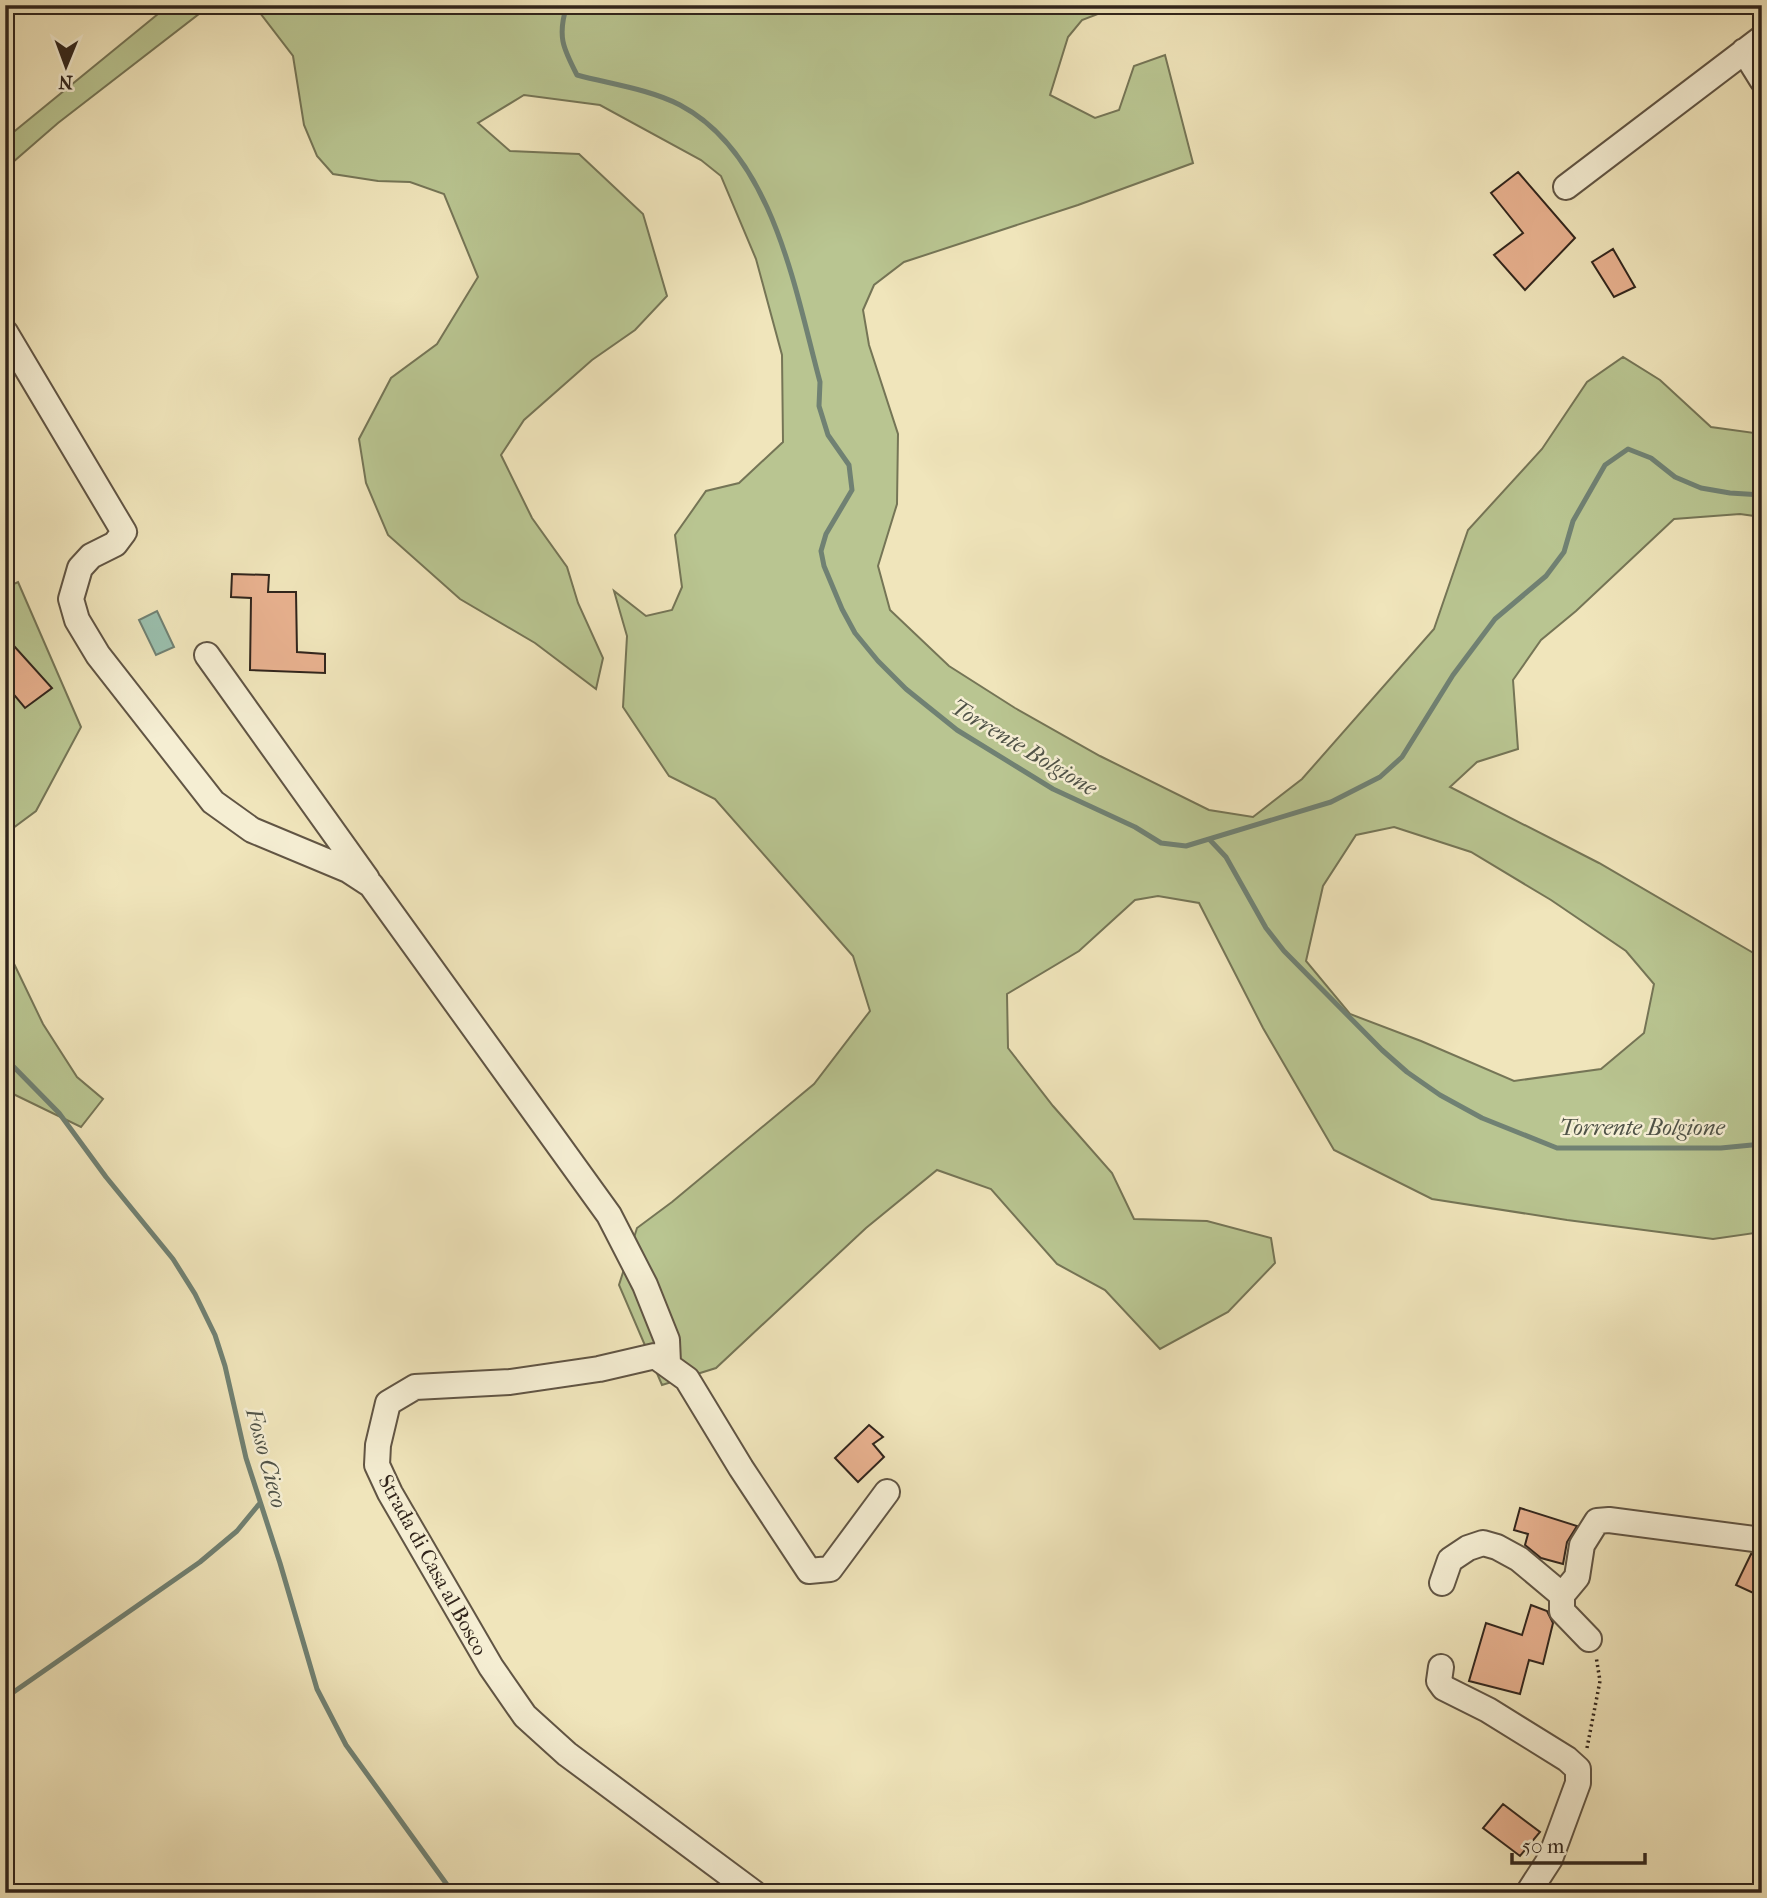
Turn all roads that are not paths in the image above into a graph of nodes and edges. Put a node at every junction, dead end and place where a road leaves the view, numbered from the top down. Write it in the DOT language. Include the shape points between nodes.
graph roads {
  1 [pos="1753,45"];
  2 [pos="1762,80"];
  3 [pos="1566,187"];
  4 [pos="5,332"];
  5 [pos="207,655"];
  6 [pos="372,886"];
  7 [pos="668,1363"];
  8 [pos="887,1492"];
  9 [pos="1762,1540"];
  10 [pos="1442,1583"];
  11 [pos="1562,1595"];
  12 [pos="1589,1639"];
  13 [pos="1441,1667"];
  14 [pos="754,1893"];
  15 [pos="1528,1893"];
  1 -- 2 [label="street"];
  1 -- 3 [label="street"];
  4 -- 6 [label="street" via="124,532 115,544 91,556 80,568 71,599 77,620 98,655 212,802 252,830 348,870"];
  5 -- 6 [label="street"];
  6 -- 7 [label="street" via="609,1215 667,1340"];
  7 -- 8 [label="street" via="687,1379 809,1571 830,1569"];
  7 -- 14 [label="street, Strada di Casa al Bosco" via="655,1356 510,1382 415,1387 388,1403 377,1465 491,1667 525,1716 567,1754"];
  9 -- 11 [label="street" via="1597,1521 1582,1545 1577,1577"];
  10 -- 11 [label="street" via="1450,1560 1483,1542 1519,1559"];
  11 -- 12 [label="street" via="1562,1611"];
  13 -- 15 [label="street" via="1439,1681 1444,1688 1488,1710 1578,1769 1578,1783 1550,1859"];
}
